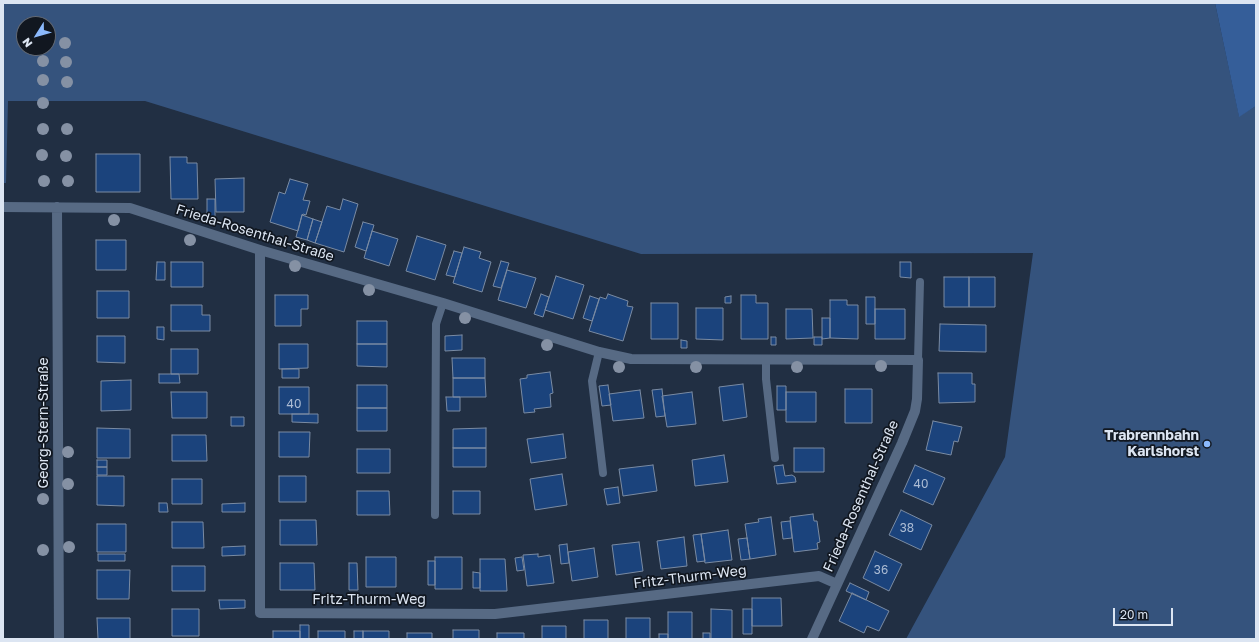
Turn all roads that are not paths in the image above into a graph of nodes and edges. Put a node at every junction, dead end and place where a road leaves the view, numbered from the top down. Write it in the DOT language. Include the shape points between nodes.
graph roads {
  1 [pos="3,207"];
  2 [pos="57,207"];
  3 [pos="260,250"];
  4 [pos="920,282"];
  5 [pos="443,303"];
  6 [pos="599,352"];
  7 [pos="766,359"];
  8 [pos="918,360"];
  9 [pos="775,458"];
  10 [pos="603,473"];
  11 [pos="435,515"];
  12 [pos="837,584"];
  13 [pos="59,639"];
  14 [pos="812,639"];
  1 -- 2 [label="street, Frieda-Rosenthal-Straße"];
  2 -- 3 [label="street, Frieda-Rosenthal-Straße" via="130,208"];
  2 -- 13 [label="street, Georg-Stern-Straße"];
  3 -- 5 [label="street, Frieda-Rosenthal-Straße"];
  3 -- 12 [label="street, Fritz-Thurm-Weg" via="260,613 495,614 819,576"];
  4 -- 8 [label="lane, Frieda-Rosenthal-Straße"];
  5 -- 6 [label="street, Frieda-Rosenthal-Straße"];
  5 -- 11 [label="lane" via="436,324"];
  6 -- 7 [label="street, Frieda-Rosenthal-Straße" via="631,359"];
  6 -- 10 [label="lane" via="592,381"];
  7 -- 8 [label="street, Frieda-Rosenthal-Straße"];
  7 -- 9 [label="lane"];
  8 -- 12 [label="street, Frieda-Rosenthal-Straße" via="915,411"];
  12 -- 14 [label="street, Frieda-Rosenthal-Straße"];
}
